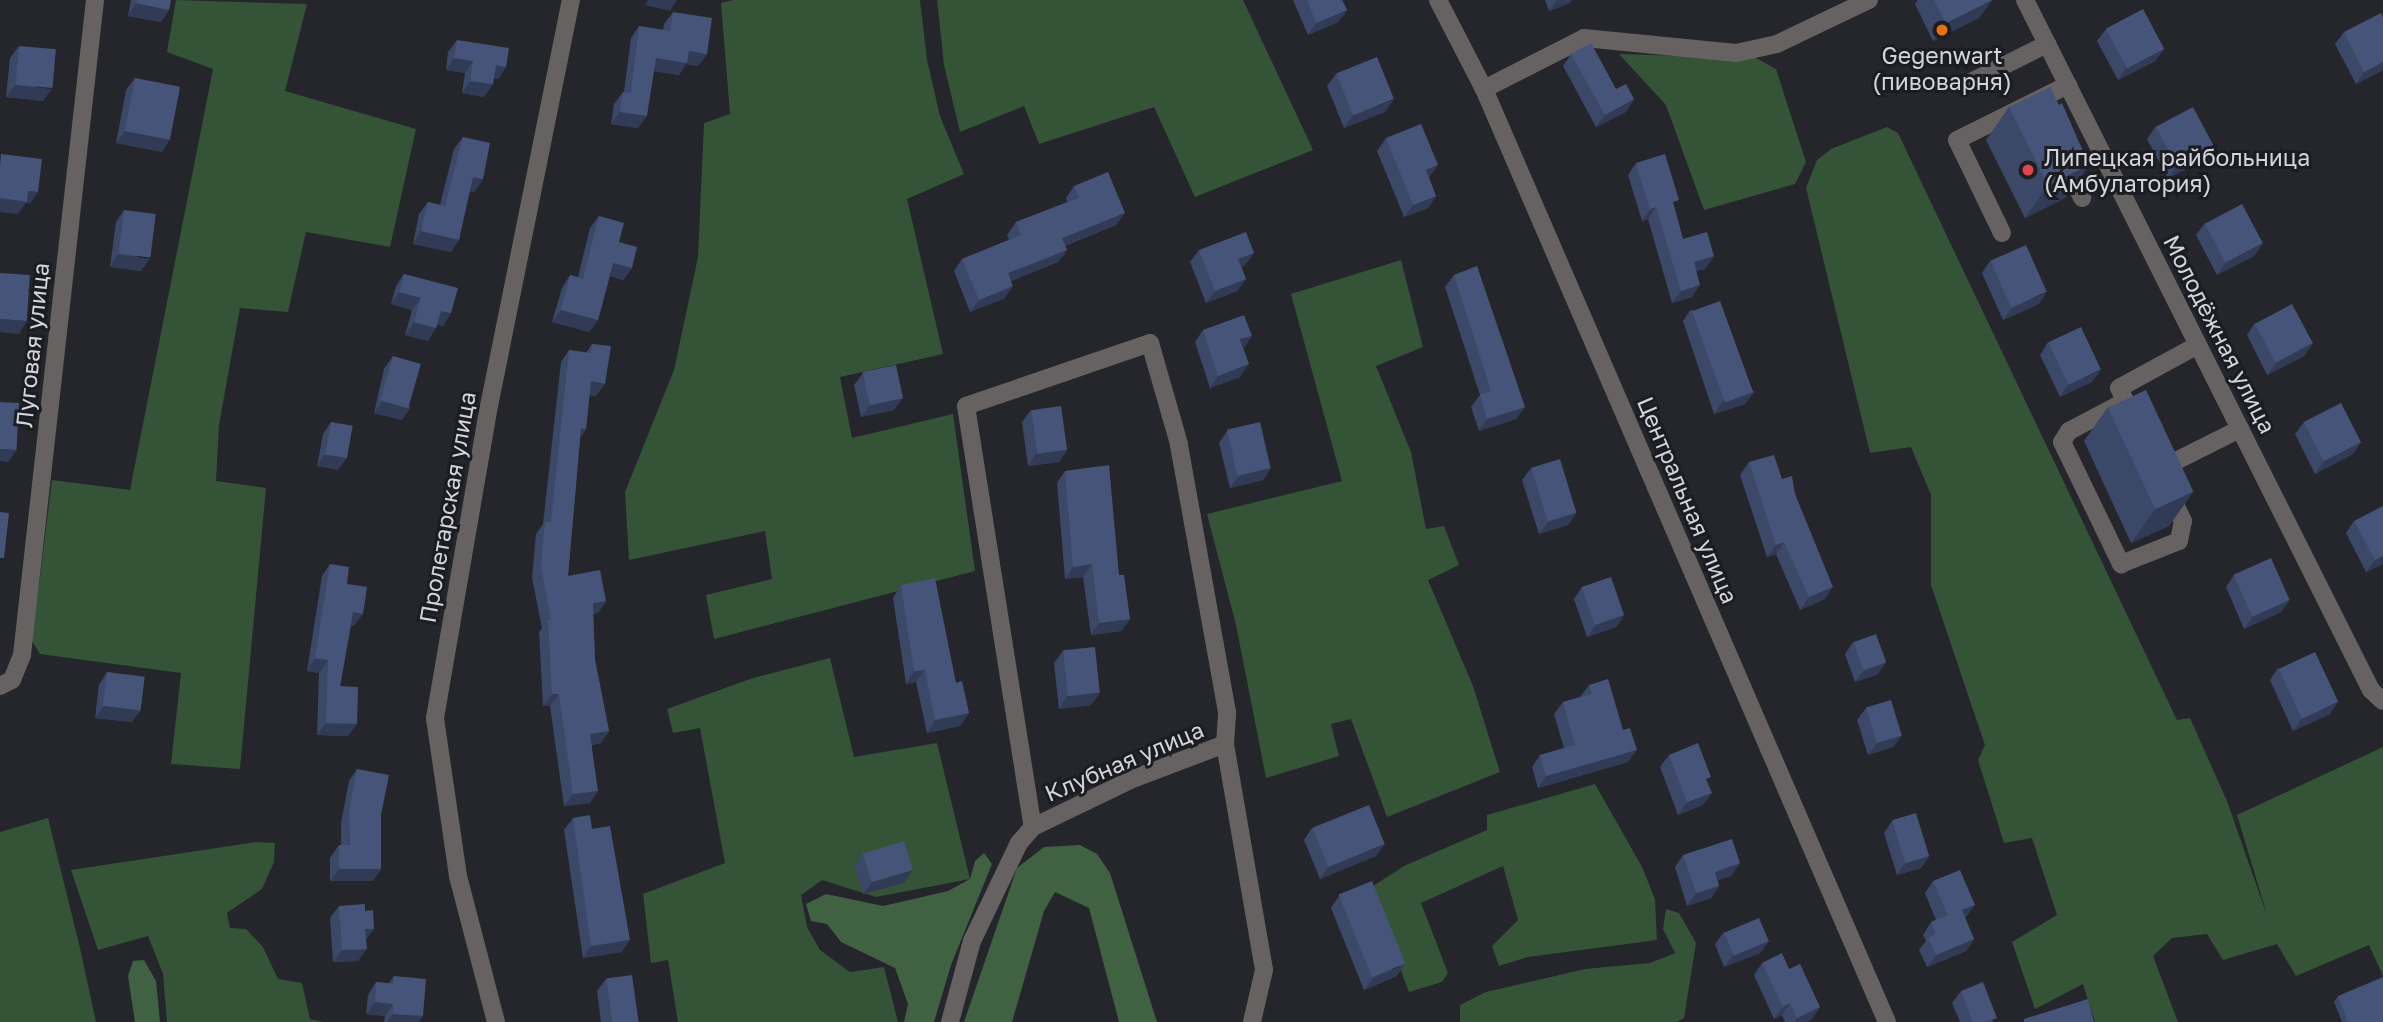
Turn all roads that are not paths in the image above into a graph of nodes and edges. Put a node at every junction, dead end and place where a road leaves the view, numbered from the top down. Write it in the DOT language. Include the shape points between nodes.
graph roads {
  1 [pos="95,0"];
  2 [pos="571,0"];
  3 [pos="1438,0"];
  4 [pos="1869,0"];
  5 [pos="2025,0"];
  6 [pos="2047,44"];
  7 [pos="1965,85"];
  8 [pos="2068,85"];
  9 [pos="1484,89"];
  10 [pos="2059,150"];
  11 [pos="2082,198"];
  12 [pos="2002,233"];
  13 [pos="2199,345"];
  14 [pos="2125,401"];
  15 [pos="2240,429"];
  16 [pos="2158,470"];
  17 [pos="0,686"];
  18 [pos="2377,695"];
  19 [pos="1225,744"];
  20 [pos="1033,827"];
  21 [pos="496,1022"];
  22 [pos="950,1022"];
  23 [pos="1252,1022"];
  24 [pos="1887,1022"];
  1 -- 17 [label="street, Луговая улица" via="22,655 12,680"];
  2 -- 21 [label="street, Пролетарская улица" via="489,406 435,718 458,876"];
  3 -- 9 [label="street, Центральная улица"];
  4 -- 9 [label="street" via="1777,44 1736,53 1584,38"];
  5 -- 6 [label="street, Молодёжная улица"];
  6 -- 7 [label="street"];
  6 -- 8 [label="street, Молодёжная улица"];
  8 -- 12 [label="street" via="2038,108 1957,140"];
  8 -- 13 [label="street, Молодёжная улица"];
  9 -- 24 [label="street, Центральная улица"];
  10 -- 11 [label="street"];
  13 -- 14 [label="street" via="2119,388"];
  13 -- 15 [label="street, Молодёжная улица"];
  14 -- 16 [label="street"];
  14 -- 16 [label="street" via="2069,431 2062,442 2121,564 2179,541 2183,532 2183,521"];
  15 -- 16 [label="street"];
  15 -- 18 [label="street, Молодёжная улица"];
  19 -- 20 [label="street, Клубная улица" via="1135,779"];
  19 -- 20 [label="street, Клубная улица" via="1227,712 1179,444 1150,343 966,406"];
  19 -- 23 [label="street" via="1264,970"];
  20 -- 22 [label="street" via="1019,843 972,941"];
}
